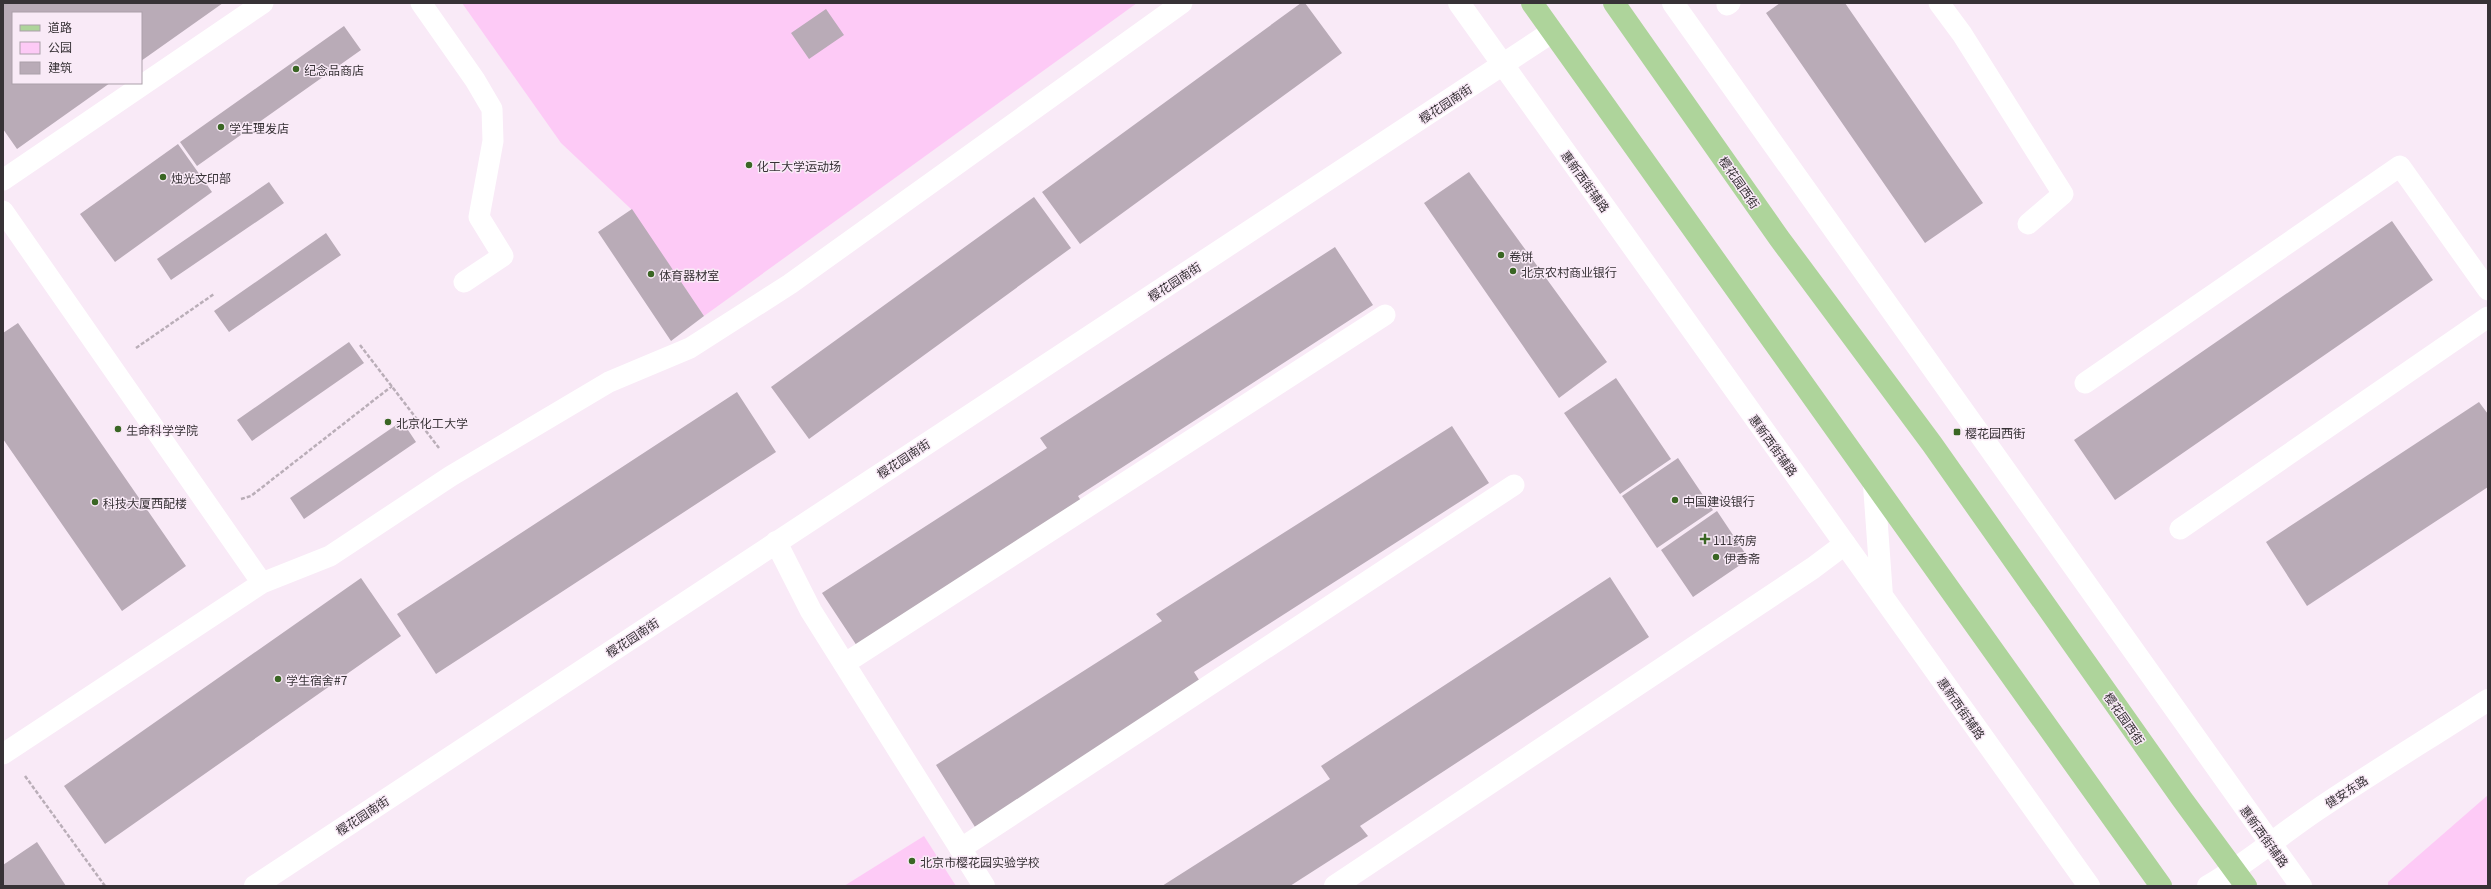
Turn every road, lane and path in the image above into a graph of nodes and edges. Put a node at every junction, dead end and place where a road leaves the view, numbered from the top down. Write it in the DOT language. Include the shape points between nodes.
graph roads {
  1 [pos="264,3"];
  2 [pos="422,3"];
  3 [pos="1182,3"];
  4 [pos="1460,3"];
  5 [pos="1532,3"];
  6 [pos="1614,3"];
  7 [pos="1673,3"];
  8 [pos="1939,3"];
  9 [pos="1552,32"];
  10 [pos="1502,65"];
  11 [pos="3,180"];
  12 [pos="3,212"];
  13 [pos="2028,224"];
  14 [pos="464,282"];
  15 [pos="2488,290"];
  16 [pos="214,294"];
  17 [pos="1385,315"];
  18 [pos="2488,317"];
  19 [pos="360,345"];
  20 [pos="110,366"];
  21 [pos="2085,383"];
  22 [pos="392,386"];
  23 [pos="451,476"];
  24 [pos="1514,485"];
  25 [pos="1874,485"];
  26 [pos="208,507"];
  27 [pos="2180,529"];
  28 [pos="776,542"];
  29 [pos="1845,544"];
  30 [pos="262,583"];
  31 [pos="1882,596"];
  32 [pos="844,664"];
  33 [pos="2488,700"];
  34 [pos="5,752"];
  35 [pos="2270,842"];
  36 [pos="960,849"];
  37 [pos="2241,878"];
  38 [pos="105,886"];
  39 [pos="255,886"];
  40 [pos="984,886"];
  41 [pos="1335,886"];
  42 [pos="2089,886"];
  43 [pos="2161,886"];
  44 [pos="2208,886"];
  45 [pos="2301,886"];
  1 -- 11 [label="lane"];
  2 -- 14 [label="lane" via="492,109 493,141 479,218 502,256"];
  3 -- 23 [label="lane" via="790,284 710,336 690,348 609,382"];
  4 -- 10 [label="street, 惠新西街辅路"];
  5 -- 9 [label="main road"];
  6 -- 37 [label="main road, 樱花园西街" via="1779,238 1932,444 2182,799"];
  7 -- 35 [label="street, 惠新西街辅路"];
  8 -- 13 [label="lane" via="1962,34 2063,194"];
  9 -- 10 [label="street, 樱花园南街"];
  9 -- 25 [label="main road"];
  10 -- 28 [label="street, 樱花园南街"];
  10 -- 29 [label="street, 惠新西街辅路"];
  12 -- 20 [label="lane"];
  15 -- 21 [label="lane" via="2400,166"];
  16 -- 20 [label="path"];
  17 -- 32 [label="lane"];
  18 -- 27 [label="lane"];
  19 -- 22 [label="path"];
  20 -- 26 [label="lane"];
  22 -- 23 [label="path" via="437,443"];
  22 -- 26 [label="path" via="251,496"];
  23 -- 30 [label="lane" via="330,556"];
  24 -- 36 [label="lane"];
  25 -- 31 [label="street"];
  25 -- 43 [label="main road"];
  26 -- 30 [label="lane"];
  28 -- 32 [label="street" via="811,611"];
  28 -- 39 [label="street, 樱花园南街"];
  29 -- 31 [label="street, 惠新西街辅路"];
  29 -- 41 [label="street" via="1813,568"];
  30 -- 34 [label="lane"];
  31 -- 42 [label="street, 惠新西街辅路"];
  32 -- 36 [label="street"];
  33 -- 35 [label="street, 健安东路"];
  34 -- 38 [label="path"];
  35 -- 37 [label="street, 健安东路"];
  35 -- 45 [label="street, 惠新西街辅路"];
  36 -- 40 [label="street"];
  37 -- 44 [label="street, 健安东路"];
}
